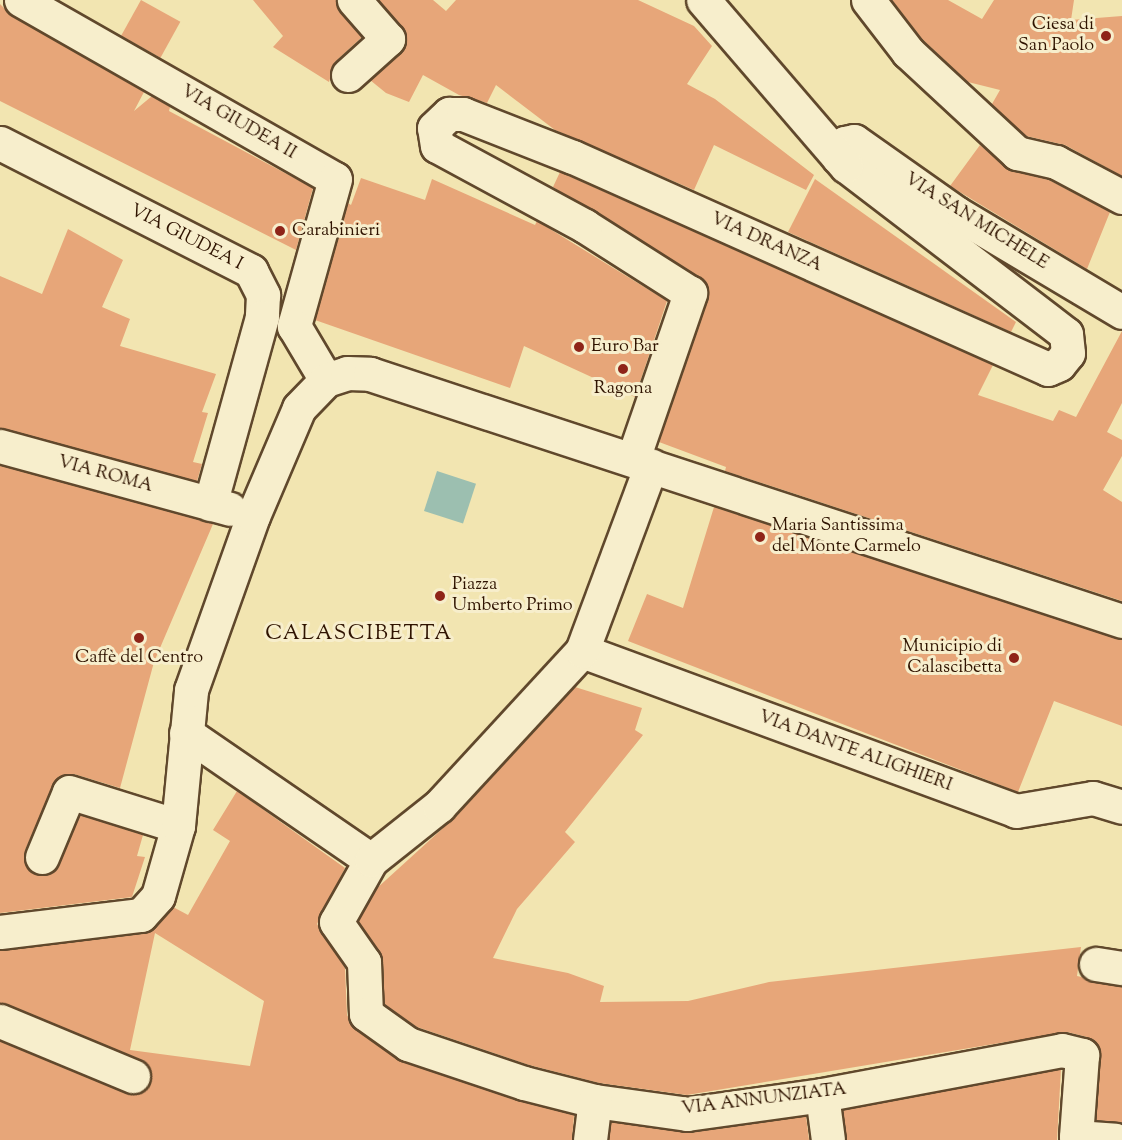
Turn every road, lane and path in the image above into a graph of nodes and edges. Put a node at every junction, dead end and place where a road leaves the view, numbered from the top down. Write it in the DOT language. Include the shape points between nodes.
graph roads {
  1 [pos="21,0"];
  2 [pos="354,0"];
  3 [pos="703,0"];
  4 [pos="868,0"];
  5 [pos="348,75"];
  6 [pos="0,143"];
  7 [pos="838,157"];
  8 [pos="1122,197"];
  9 [pos="1122,312"];
  10 [pos="326,381"];
  11 [pos="0,447"];
  12 [pos="642,462"];
  13 [pos="210,504"];
  14 [pos="253,516"];
  15 [pos="1122,621"];
  16 [pos="587,653"];
  17 [pos="186,733"];
  18 [pos="1122,807"];
  19 [pos="178,826"];
  20 [pos="42,857"];
  21 [pos="367,867"];
  22 [pos="0,932"];
  23 [pos="0,1021"];
  24 [pos="133,1076"];
  25 [pos="822,1095"];
  26 [pos="595,1101"];
  27 [pos="590,1140"];
  28 [pos="828,1140"];
  29 [pos="1115,1140"];
  1 -- 10 [label="street, VIA GIUDEA II" via="335,178 294,326"];
  2 -- 5 [label="street" via="388,39"];
  3 -- 7 [label="street, VIA DRANZA"];
  4 -- 8 [label="street" via="908,52 1017,153 1056,162"];
  6 -- 13 [label="street, VIA GIUDEA I" via="251,271 263,295 262,317"];
  7 -- 9 [label="street, VIA SAN MICHELE" via="845,143 854,141 956,213"];
  7 -- 12 [label="street, VIA DRANZA" via="1066,334 1068,353 1059,364 1048,369 573,157 463,114 440,119 433,135 437,146 585,226 690,293"];
  10 -- 12 [label="street" via="347,373 370,374"];
  10 -- 14 [label="street" via="299,408"];
  11 -- 13 [label="street, VIA ROMA"];
  12 -- 15 [label="street"];
  12 -- 16 [label="street"];
  13 -- 14 [label="street, VIA ROMA"];
  14 -- 17 [label="street" via="191,690"];
  16 -- 18 [label="street, VIA DANTE ALIGHIERI" via="1016,811 1093,798"];
  16 -- 21 [label="street" via="541,694 439,806"];
  17 -- 19 [label="street"];
  17 -- 21 [label="street"];
  19 -- 20 [label="street" via="69,792"];
  19 -- 22 [label="street" via="158,896 141,915"];
  21 -- 26 [label="street, VIA ANNUNZIATA" via="336,922 364,962 366,1014 408,1044 524,1083"];
  23 -- 24 [label="street"];
  25 -- 26 [label="street, VIA ANNUNZIATA" via="687,1113"];
  25 -- 28 [label="street"];
  25 -- 29 [label="street, VIA ANNUNZIATA" via="1062,1050 1082,1055 1076,1137"];
  26 -- 27 [label="street"];
}
